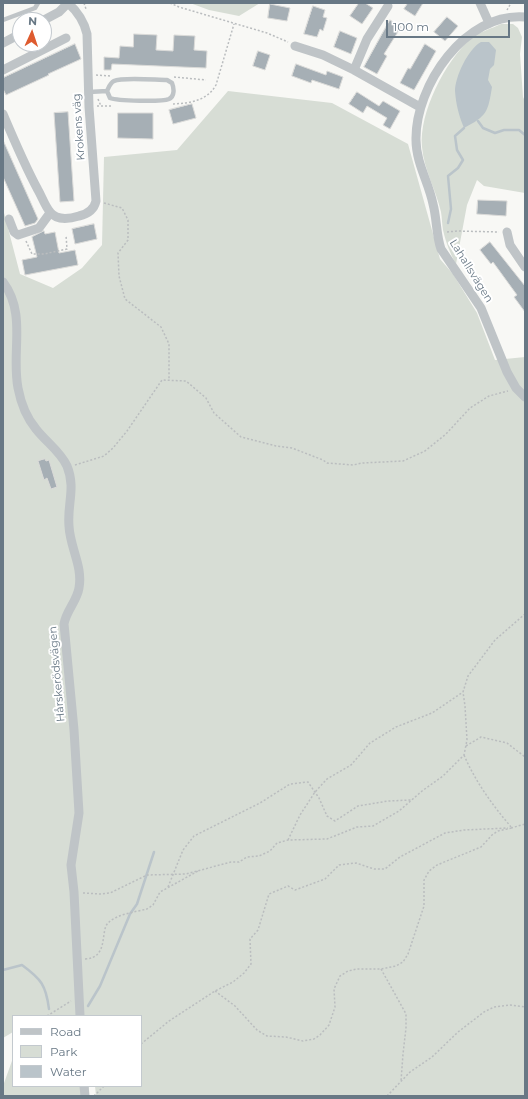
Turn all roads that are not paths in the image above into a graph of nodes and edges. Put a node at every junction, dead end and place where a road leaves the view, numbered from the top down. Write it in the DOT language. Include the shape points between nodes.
graph roads {
  1 [pos="38,3"];
  2 [pos="68,3"];
  3 [pos="480,3"];
  4 [pos="388,6"];
  5 [pos="52,16"];
  6 [pos="525,17"];
  7 [pos="3,20"];
  8 [pos="489,23"];
  9 [pos="12,38"];
  10 [pos="66,38"];
  11 [pos="3,43"];
  12 [pos="295,46"];
  13 [pos="3,70"];
  14 [pos="354,70"];
  15 [pos="108,91"];
  16 [pos="88,92"];
  17 [pos="420,107"];
  18 [pos="3,114"];
  19 [pos="50,213"];
  20 [pos="9,219"];
  21 [pos="507,232"];
  22 [pos="525,267"];
  23 [pos="3,282"];
  24 [pos="525,397"];
  25 [pos="80,1015"];
  1 -- 7 [label="lane" via="35,8"];
  2 -- 5 [label="street, Krokens väg"];
  2 -- 16 [label="street, Krokens väg" via="85,25"];
  3 -- 8 [label="street"];
  4 -- 14 [label="street" via="367,39"];
  6 -- 8 [label="street, Lahallsvägen" via="510,16"];
  8 -- 17 [label="street, Lahallsvägen" via="456,46 441,65"];
  9 -- 11 [label="street"];
  10 -- 13 [label="street"];
  12 -- 14 [label="street" via="324,55"];
  14 -- 17 [label="street"];
  15 -- 15 [label="lane" via="110,98 115,100 145,101 168,100 173,96 174,89 172,83 167,80 121,80 112,82"];
  15 -- 16 [label="lane"];
  16 -- 19 [label="street, Krokens väg" via="95,207 83,215 66,219"];
  17 -- 24 [label="street, Lahallsvägen" via="416,150 433,204 439,242 445,256 481,308 507,372 516,388"];
  18 -- 19 [label="street" via="27,170"];
  19 -- 20 [label="street" via="39,228 18,235 15,234"];
  21 -- 22 [label="street" via="510,245"];
  23 -- 25 [label="street, Hårskerödsvägen" via="15,309 17,377 23,408 36,430 61,455 72,483 69,526 81,578 79,590 64,624 79,813 71,865"];
}
